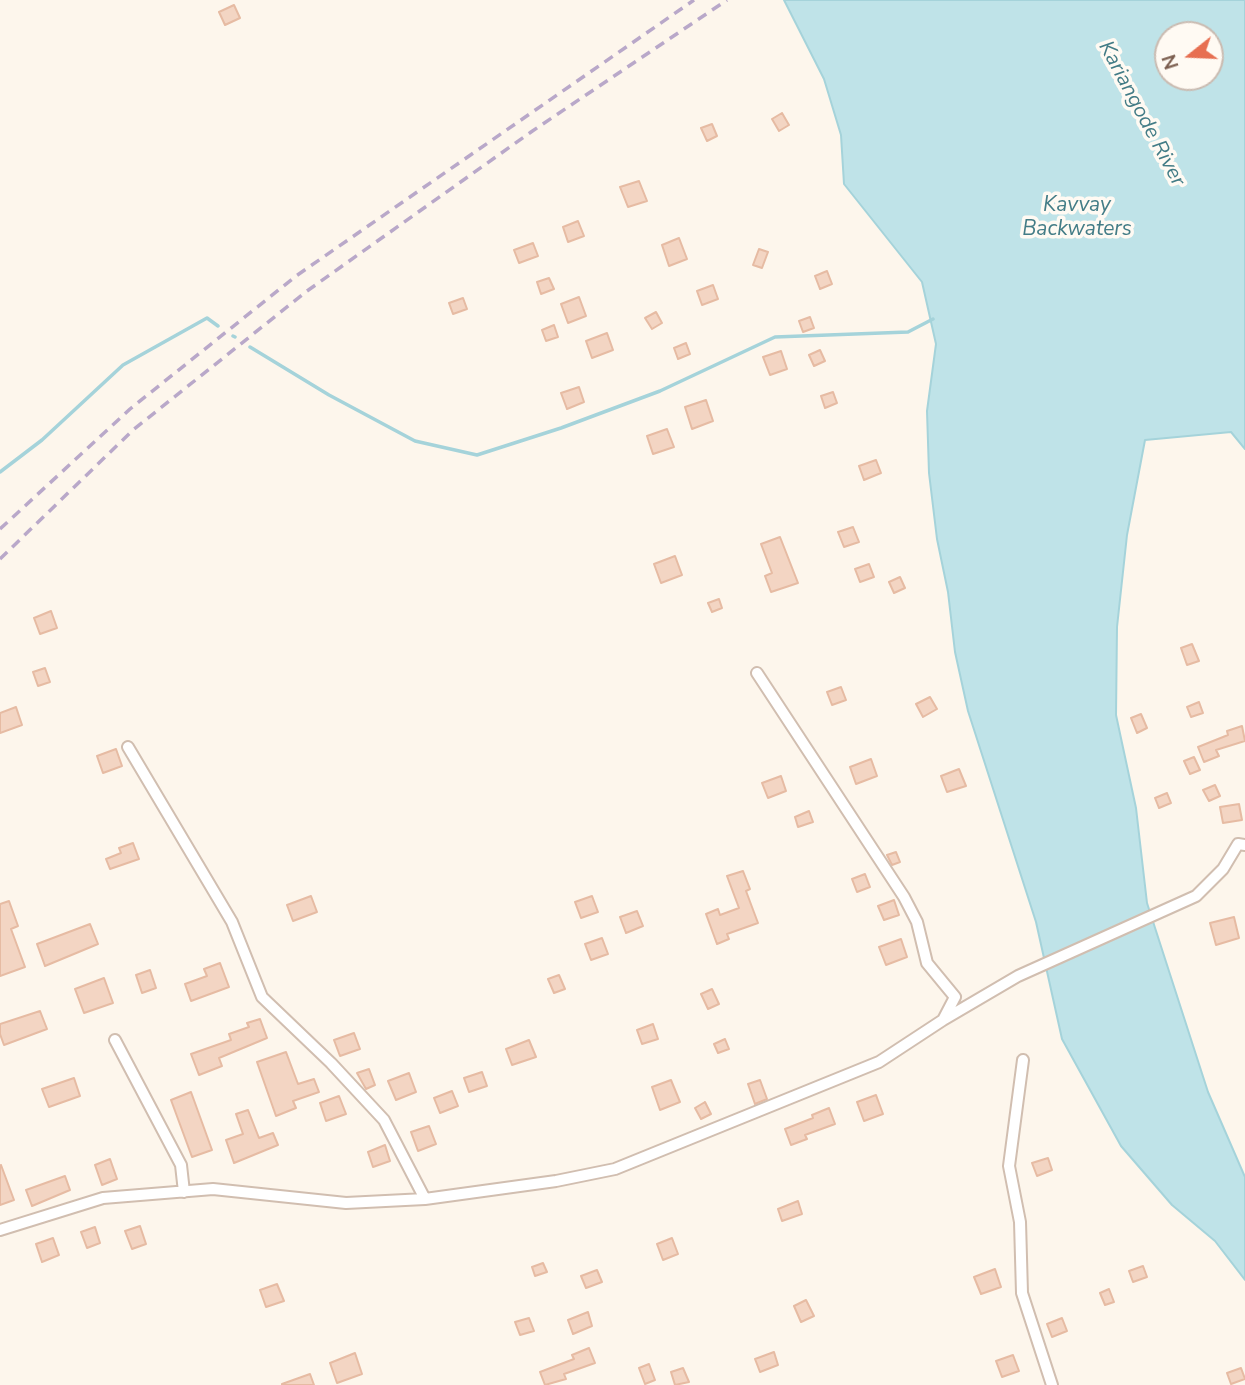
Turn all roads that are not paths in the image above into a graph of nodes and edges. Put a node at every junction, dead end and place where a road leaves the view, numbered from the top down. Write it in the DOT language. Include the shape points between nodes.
graph roads {
  1 [pos="757,673"];
  2 [pos="128,747"];
  3 [pos="1245,845"];
  4 [pos="943,1020"];
  5 [pos="115,1040"];
  6 [pos="1023,1060"];
  7 [pos="184,1192"];
  8 [pos="425,1199"];
  9 [pos="0,1230"];
  10 [pos="1052,1385"];
  1 -- 4 [label="street" via="904,897 917,922 927,962 955,996"];
  2 -- 8 [label="street" via="232,922 262,997 384,1121"];
  3 -- 4 [label="street" via="1238,844 1223,869 1196,896 1018,976"];
  4 -- 8 [label="street" via="879,1062 615,1169"];
  5 -- 7 [label="street" via="181,1165"];
  6 -- 10 [label="street" via="1009,1166 1020,1222 1022,1293"];
  7 -- 8 [label="street" via="213,1189 346,1203"];
  7 -- 9 [label="street" via="103,1198"];
}
